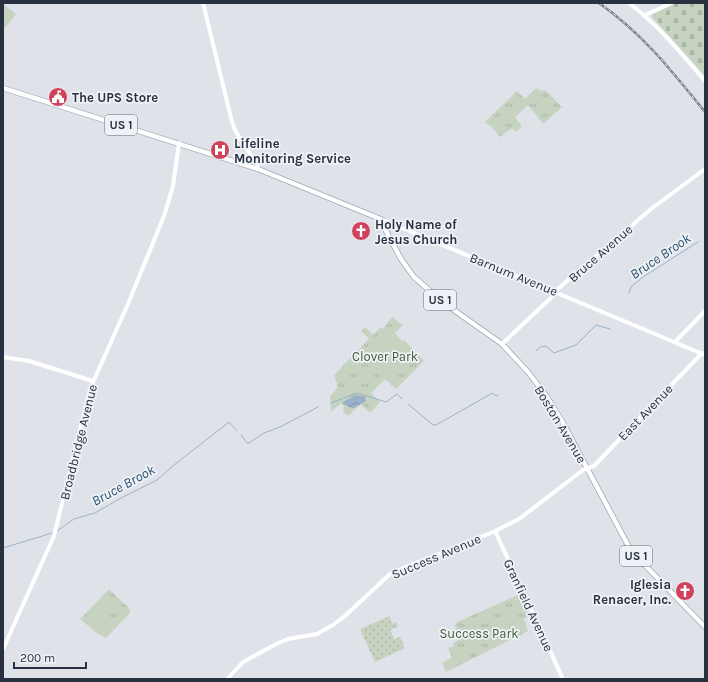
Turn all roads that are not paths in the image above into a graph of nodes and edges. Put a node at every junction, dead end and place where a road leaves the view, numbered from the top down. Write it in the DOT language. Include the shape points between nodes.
graph roads {
  1 [pos="203,3"];
  2 [pos="629,3"];
  3 [pos="672,3"];
  4 [pos="645,15"];
  5 [pos="705,81"];
  6 [pos="3,88"];
  7 [pos="179,143"];
  8 [pos="258,169"];
  9 [pos="705,169"];
  10 [pos="383,220"];
  11 [pos="557,292"];
  12 [pos="705,310"];
  13 [pos="675,342"];
  14 [pos="502,344"];
  15 [pos="703,354"];
  16 [pos="3,357"];
  17 [pos="93,381"];
  18 [pos="588,469"];
  19 [pos="495,531"];
  20 [pos="705,627"];
  21 [pos="3,649"];
  22 [pos="227,679"];
  23 [pos="563,679"];
  1 -- 8 [label="street" via="232,122"];
  2 -- 4 [label="street"];
  3 -- 4 [label="street"];
  4 -- 5 [label="street"];
  6 -- 7 [label="main road, Barnum Avenue / US 1"];
  7 -- 8 [label="main road, Barnum Avenue / US 1"];
  7 -- 17 [label="street, Broadbridge Avenue" via="173,186 164,216 125,312"];
  8 -- 10 [label="main road, Barnum Avenue / US 1"];
  9 -- 11 [label="street, Bruce Avenue" via="651,209"];
  10 -- 11 [label="street, Barnum Avenue"];
  10 -- 14 [label="main road, Boston Avenue / US 1" via="385,230 414,277 444,303"];
  11 -- 13 [label="street, Barnum Avenue"];
  11 -- 14 [label="street, Bruce Avenue"];
  12 -- 13 [label="street"];
  13 -- 15 [label="street, Barnum Avenue"];
  14 -- 18 [label="main road, Boston Avenue / US 1" via="548,398"];
  15 -- 18 [label="street, East Avenue" via="594,466"];
  16 -- 17 [label="street" via="29,361"];
  17 -- 21 [label="street, Broadbridge Avenue" via="54,534"];
  18 -- 19 [label="street, Success Avenue" via="583,470 519,519"];
  18 -- 20 [label="main road, Boston Avenue / US 1" via="634,554"];
  19 -- 22 [label="street, Success Avenue" via="392,573 333,625 317,634 288,639 276,644 243,662"];
  19 -- 23 [label="street, Granfield Avenue"];
}
